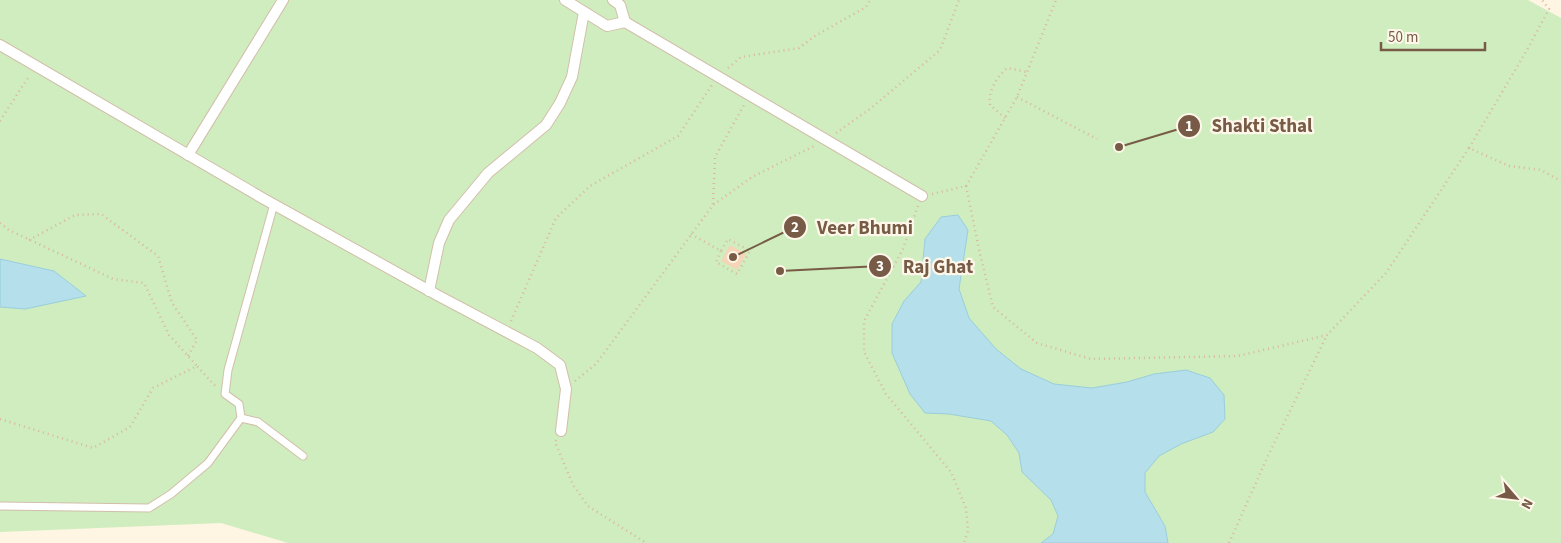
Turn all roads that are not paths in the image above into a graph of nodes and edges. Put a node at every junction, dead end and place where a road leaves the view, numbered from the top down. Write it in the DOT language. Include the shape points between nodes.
graph roads {
  1 [pos="283,0"];
  2 [pos="565,0"];
  3 [pos="612,0"];
  4 [pos="584,12"];
  5 [pos="625,22"];
  6 [pos="0,46"];
  7 [pos="188,155"];
  8 [pos="922,196"];
  9 [pos="274,204"];
  10 [pos="430,291"];
  11 [pos="241,418"];
  12 [pos="561,431"];
  13 [pos="303,456"];
  14 [pos="0,506"];
  1 -- 7 [label="street"];
  2 -- 4 [label="street"];
  3 -- 5 [label="street" via="620,5"];
  4 -- 5 [label="street" via="608,26"];
  4 -- 10 [label="street" via="572,77 560,103 546,125 488,173 449,220 439,243"];
  5 -- 8 [label="street"];
  6 -- 7 [label="street"];
  7 -- 9 [label="street"];
  9 -- 10 [label="street"];
  9 -- 11 [label="lane" via="228,370 225,394 239,404"];
  10 -- 12 [label="street" via="537,348 560,365 566,388"];
  11 -- 13 [label="lane" via="258,422"];
  11 -- 14 [label="lane" via="208,463 149,508"];
}
